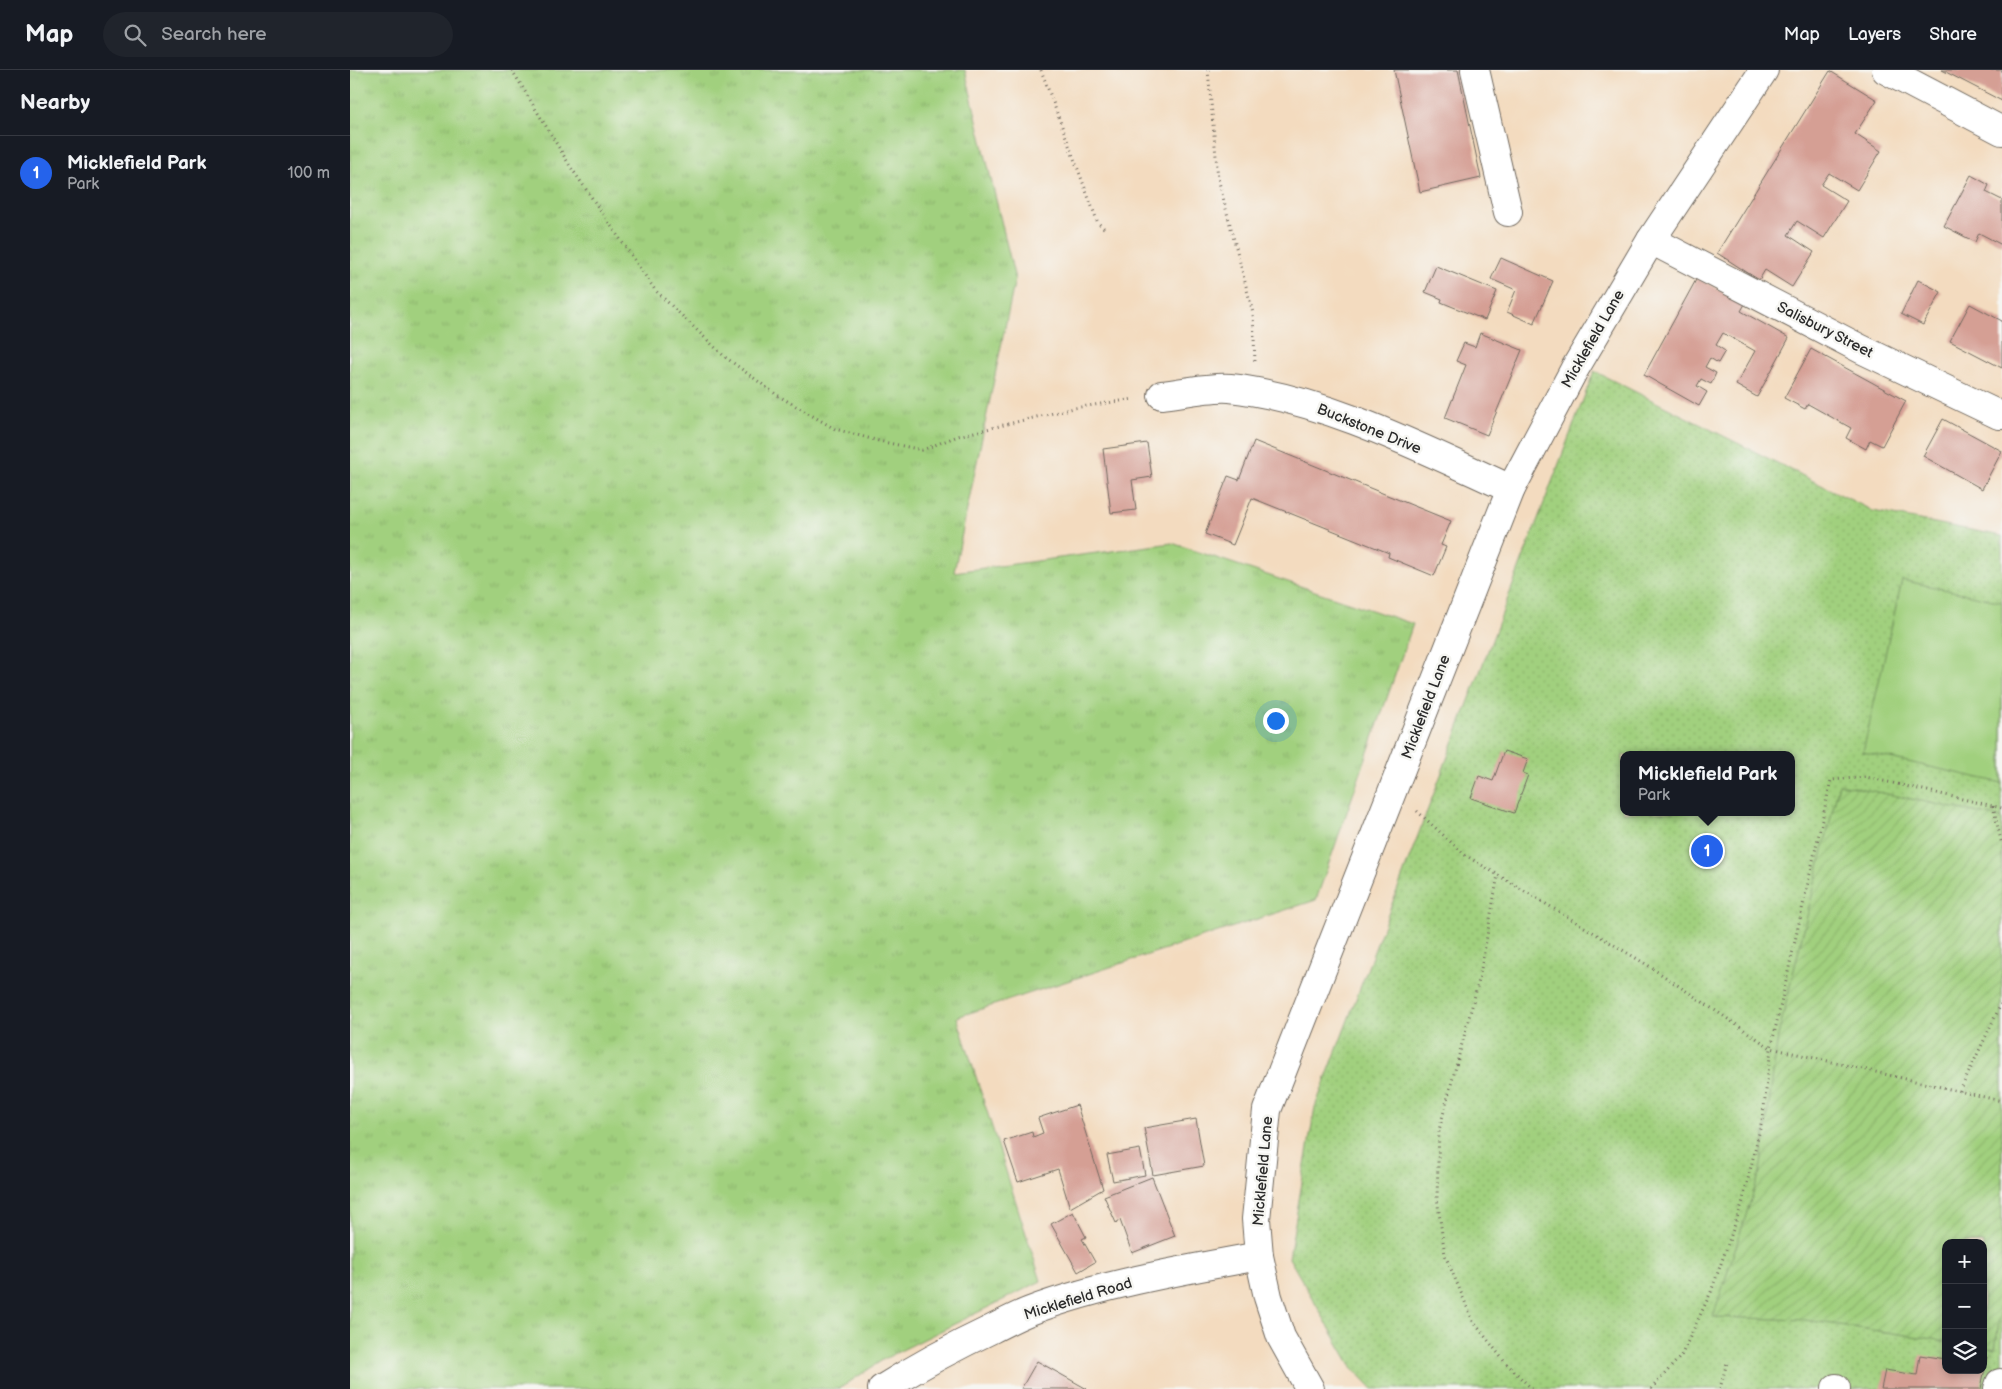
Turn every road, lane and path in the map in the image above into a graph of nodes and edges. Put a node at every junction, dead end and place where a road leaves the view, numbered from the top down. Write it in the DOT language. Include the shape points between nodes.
graph roads {
  1 [pos="512,70"];
  2 [pos="1041,70"];
  3 [pos="1208,70"];
  4 [pos="1475,70"];
  5 [pos="1764,70"];
  6 [pos="1886,70"];
  7 [pos="2002,131"];
  8 [pos="1508,212"];
  9 [pos="1106,230"];
  10 [pos="1651,240"];
  11 [pos="1256,393"];
  12 [pos="1162,395"];
  13 [pos="2002,415"];
  14 [pos="1511,489"];
  15 [pos="1394,787"];
  16 [pos="1993,806"];
  17 [pos="2002,808"];
  18 [pos="2002,844"];
  19 [pos="1498,876"];
  20 [pos="2002,1002"];
  21 [pos="1771,1048"];
  22 [pos="1960,1091"];
  23 [pos="2002,1101"];
  24 [pos="1260,1256"];
  25 [pos="1727,1362"];
  26 [pos="882,1389"];
  27 [pos="1310,1389"];
  28 [pos="1532,1389"];
  29 [pos="1651,1389"];
  30 [pos="1720,1389"];
  1 -- 12 [label="path" via="570,166 655,290 725,357 777,396 835,429 922,450 958,436 1074,408"];
  2 -- 9 [label="path" via="1098,223"];
  3 -- 11 [label="path" via="1218,178 1253,312"];
  4 -- 8 [label="main road"];
  5 -- 10 [label="main road, Micklefield Lane"];
  6 -- 7 [label="main road"];
  10 -- 13 [label="main road, Salisbury Street" via="1861,349"];
  10 -- 14 [label="main road, Micklefield Lane" via="1574,370"];
  11 -- 12 [label="main road, Buckstone Drive" via="1228,388"];
  11 -- 14 [label="main road, Buckstone Drive" via="1288,399 1355,420"];
  14 -- 15 [label="main road, Micklefield Lane"];
  15 -- 19 [label="path" via="1465,855"];
  15 -- 24 [label="main road, Micklefield Lane" via="1267,1110 1256,1219"];
  16 -- 17 [label="path"];
  16 -- 18 [label="path"];
  16 -- 21 [label="path" via="1866,777 1831,780"];
  19 -- 21 [label="path" via="1649,966"];
  19 -- 28 [label="path" via="1479,980 1439,1130 1437,1198 1445,1255 1473,1321"];
  20 -- 22 [label="path"];
  21 -- 22 [label="path"];
  21 -- 29 [label="path" via="1763,1116 1742,1204 1714,1283 1682,1356"];
  22 -- 23 [label="path"];
  24 -- 26 [label="main road, Micklefield Road" via="1137,1281 1028,1311 959,1345"];
  24 -- 27 [label="main road, Micklefield Lane" via="1268,1297 1281,1337"];
  25 -- 30 [label="path"];
}
